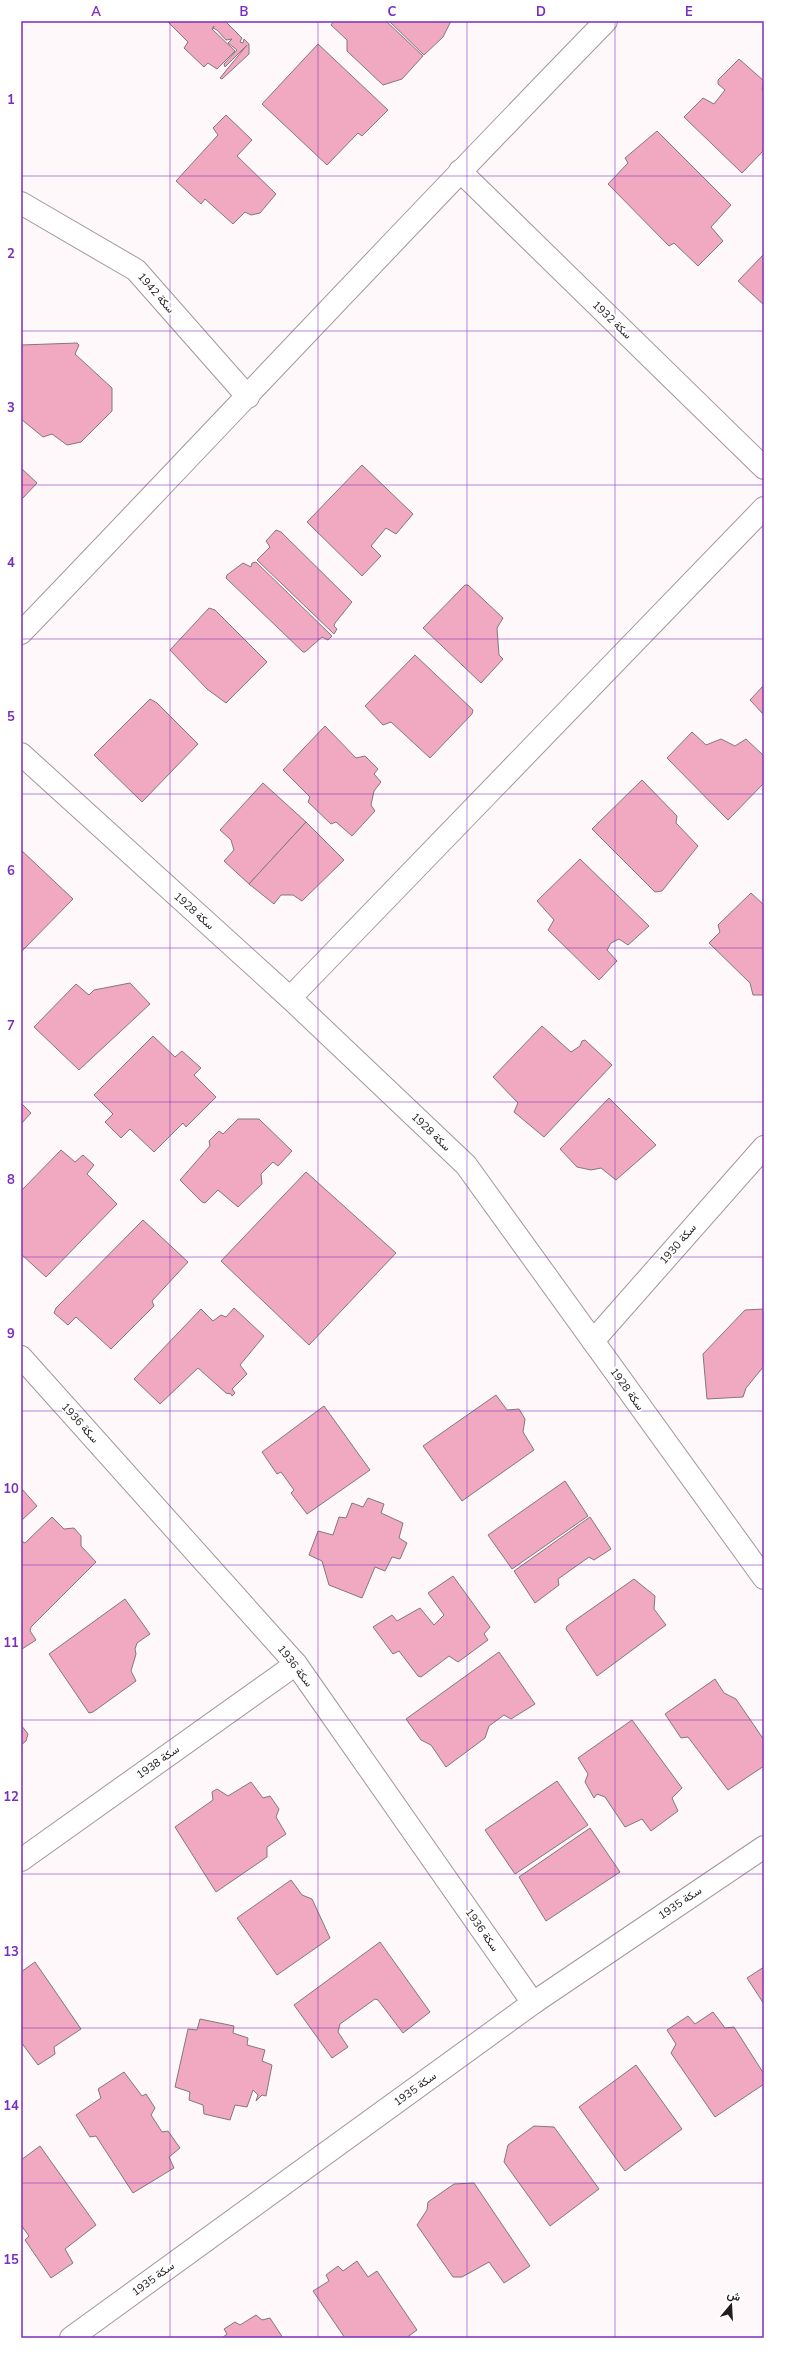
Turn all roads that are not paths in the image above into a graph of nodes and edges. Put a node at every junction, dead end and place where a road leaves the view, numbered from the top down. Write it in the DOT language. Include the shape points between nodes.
graph roads {
  1 [pos="606,21"];
  2 [pos="460,171"];
  3 [pos="21,203"];
  4 [pos="248,397"];
  5 [pos="764,468"];
  6 [pos="764,508"];
  7 [pos="21,633"];
  8 [pos="21,754"];
  9 [pos="290,998"];
  10 [pos="764,1147"];
  11 [pos="593,1341"];
  12 [pos="21,1357"];
  13 [pos="764,1578"];
  14 [pos="296,1664"];
  15 [pos="764,1847"];
  16 [pos="21,1860"];
  17 [pos="534,2003"];
  18 [pos="71,2338"];
  1 -- 2 [label="street"];
  2 -- 4 [label="street"];
  2 -- 5 [label="street, سكة 1932"];
  3 -- 4 [label="street, سكة 1942" via="136,270"];
  4 -- 7 [label="street"];
  6 -- 9 [label="street"];
  8 -- 9 [label="street, سكة 1928"];
  9 -- 11 [label="street, سكة 1928" via="466,1165"];
  10 -- 11 [label="street, سكة 1930"];
  11 -- 13 [label="street, سكة 1928"];
  12 -- 14 [label="street, سكة 1936"];
  14 -- 16 [label="street, سكة 1938"];
  14 -- 17 [label="street, سكة 1936"];
  15 -- 17 [label="street, سكة 1935"];
  17 -- 18 [label="street, سكة 1935"];
}
